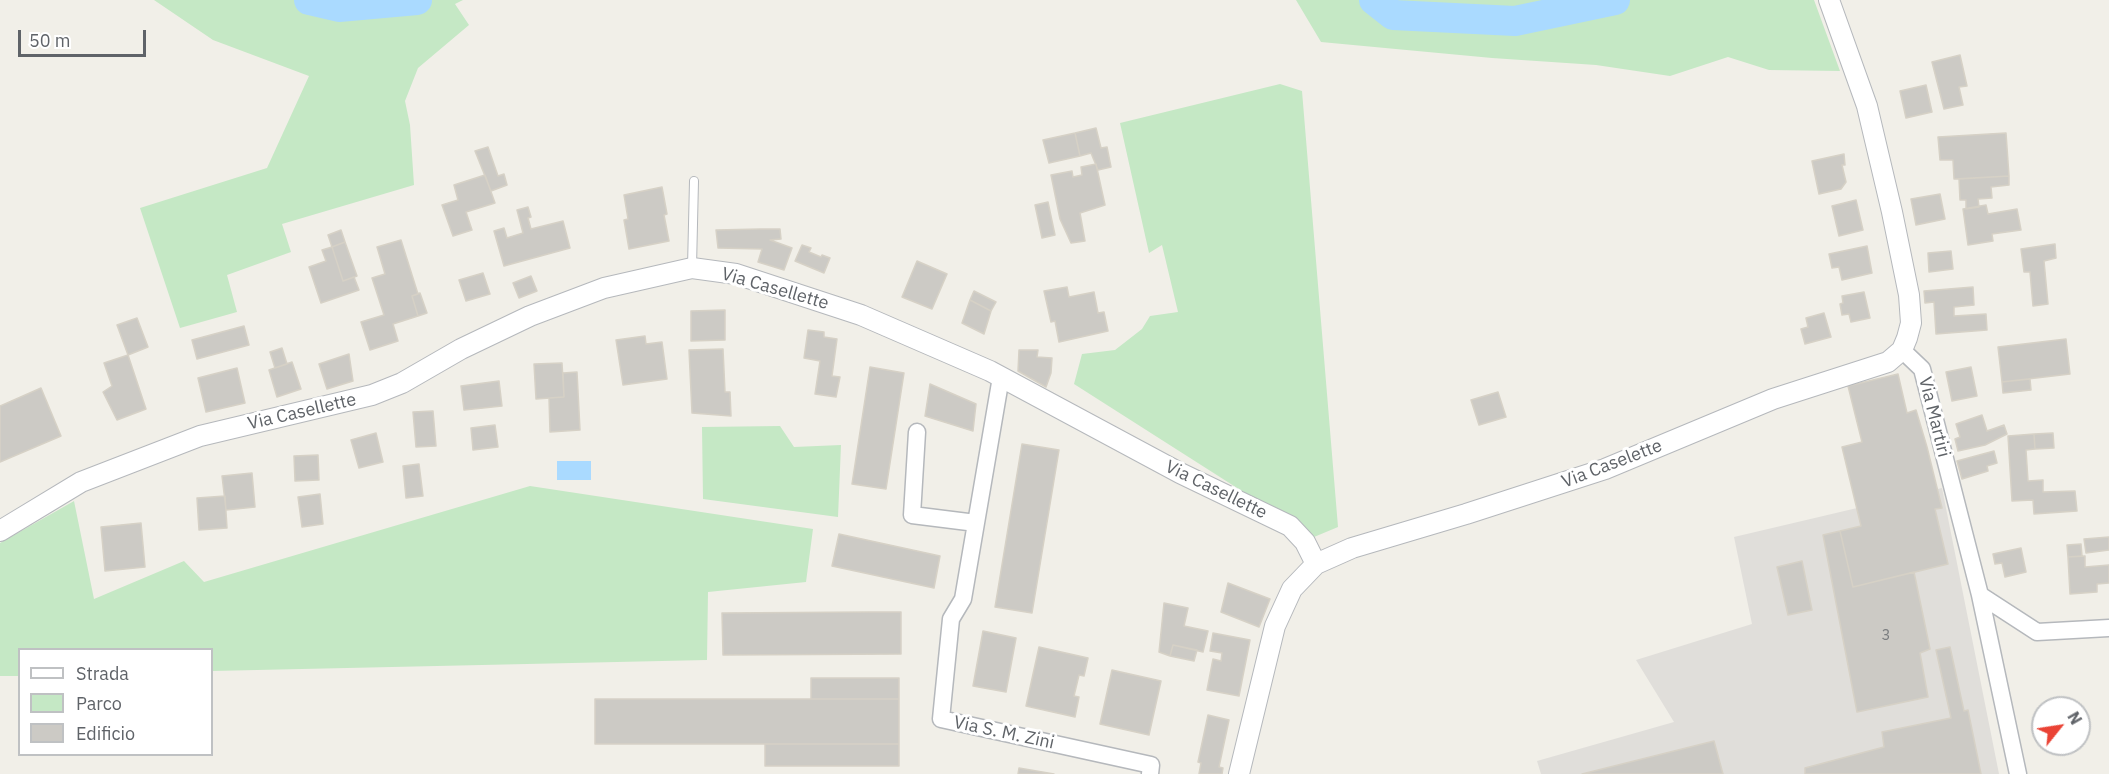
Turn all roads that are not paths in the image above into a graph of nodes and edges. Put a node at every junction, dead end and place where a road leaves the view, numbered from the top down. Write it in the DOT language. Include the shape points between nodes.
graph roads {
  1 [pos="1829,0"];
  2 [pos="693,181"];
  3 [pos="692,268"];
  4 [pos="1902,350"];
  5 [pos="1001,377"];
  6 [pos="917,432"];
  7 [pos="976,523"];
  8 [pos="0,531"];
  9 [pos="1316,564"];
  10 [pos="1980,595"];
  11 [pos="2109,628"];
  12 [pos="1150,774"];
  13 [pos="1239,774"];
  14 [pos="2018,774"];
  1 -- 4 [label="street" via="1867,106 1888,191 1909,294 1911,323"];
  2 -- 3 [label="lane"];
  3 -- 5 [label="street, Via Casellette" via="736,274 861,315"];
  3 -- 8 [label="street, Via Casellette" via="604,288 530,316 372,395 200,436 81,482"];
  4 -- 9 [label="street, Via Caselette" via="1888,362 1773,399 1605,469 1352,548"];
  4 -- 10 [label="street, Via Martiri" via="1922,369"];
  5 -- 7 [label="street, Via S. M. Zini"];
  5 -- 9 [label="street, Via Casellette" via="1180,473 1290,526 1305,542"];
  6 -- 7 [label="street" via="912,515"];
  7 -- 12 [label="street, Via S. M. Zini" via="963,599 951,619 941,719 1151,765"];
  9 -- 13 [label="street" via="1292,589 1275,626"];
  10 -- 11 [label="street" via="2037,632"];
  10 -- 14 [label="street, Via Martiri"];
}
